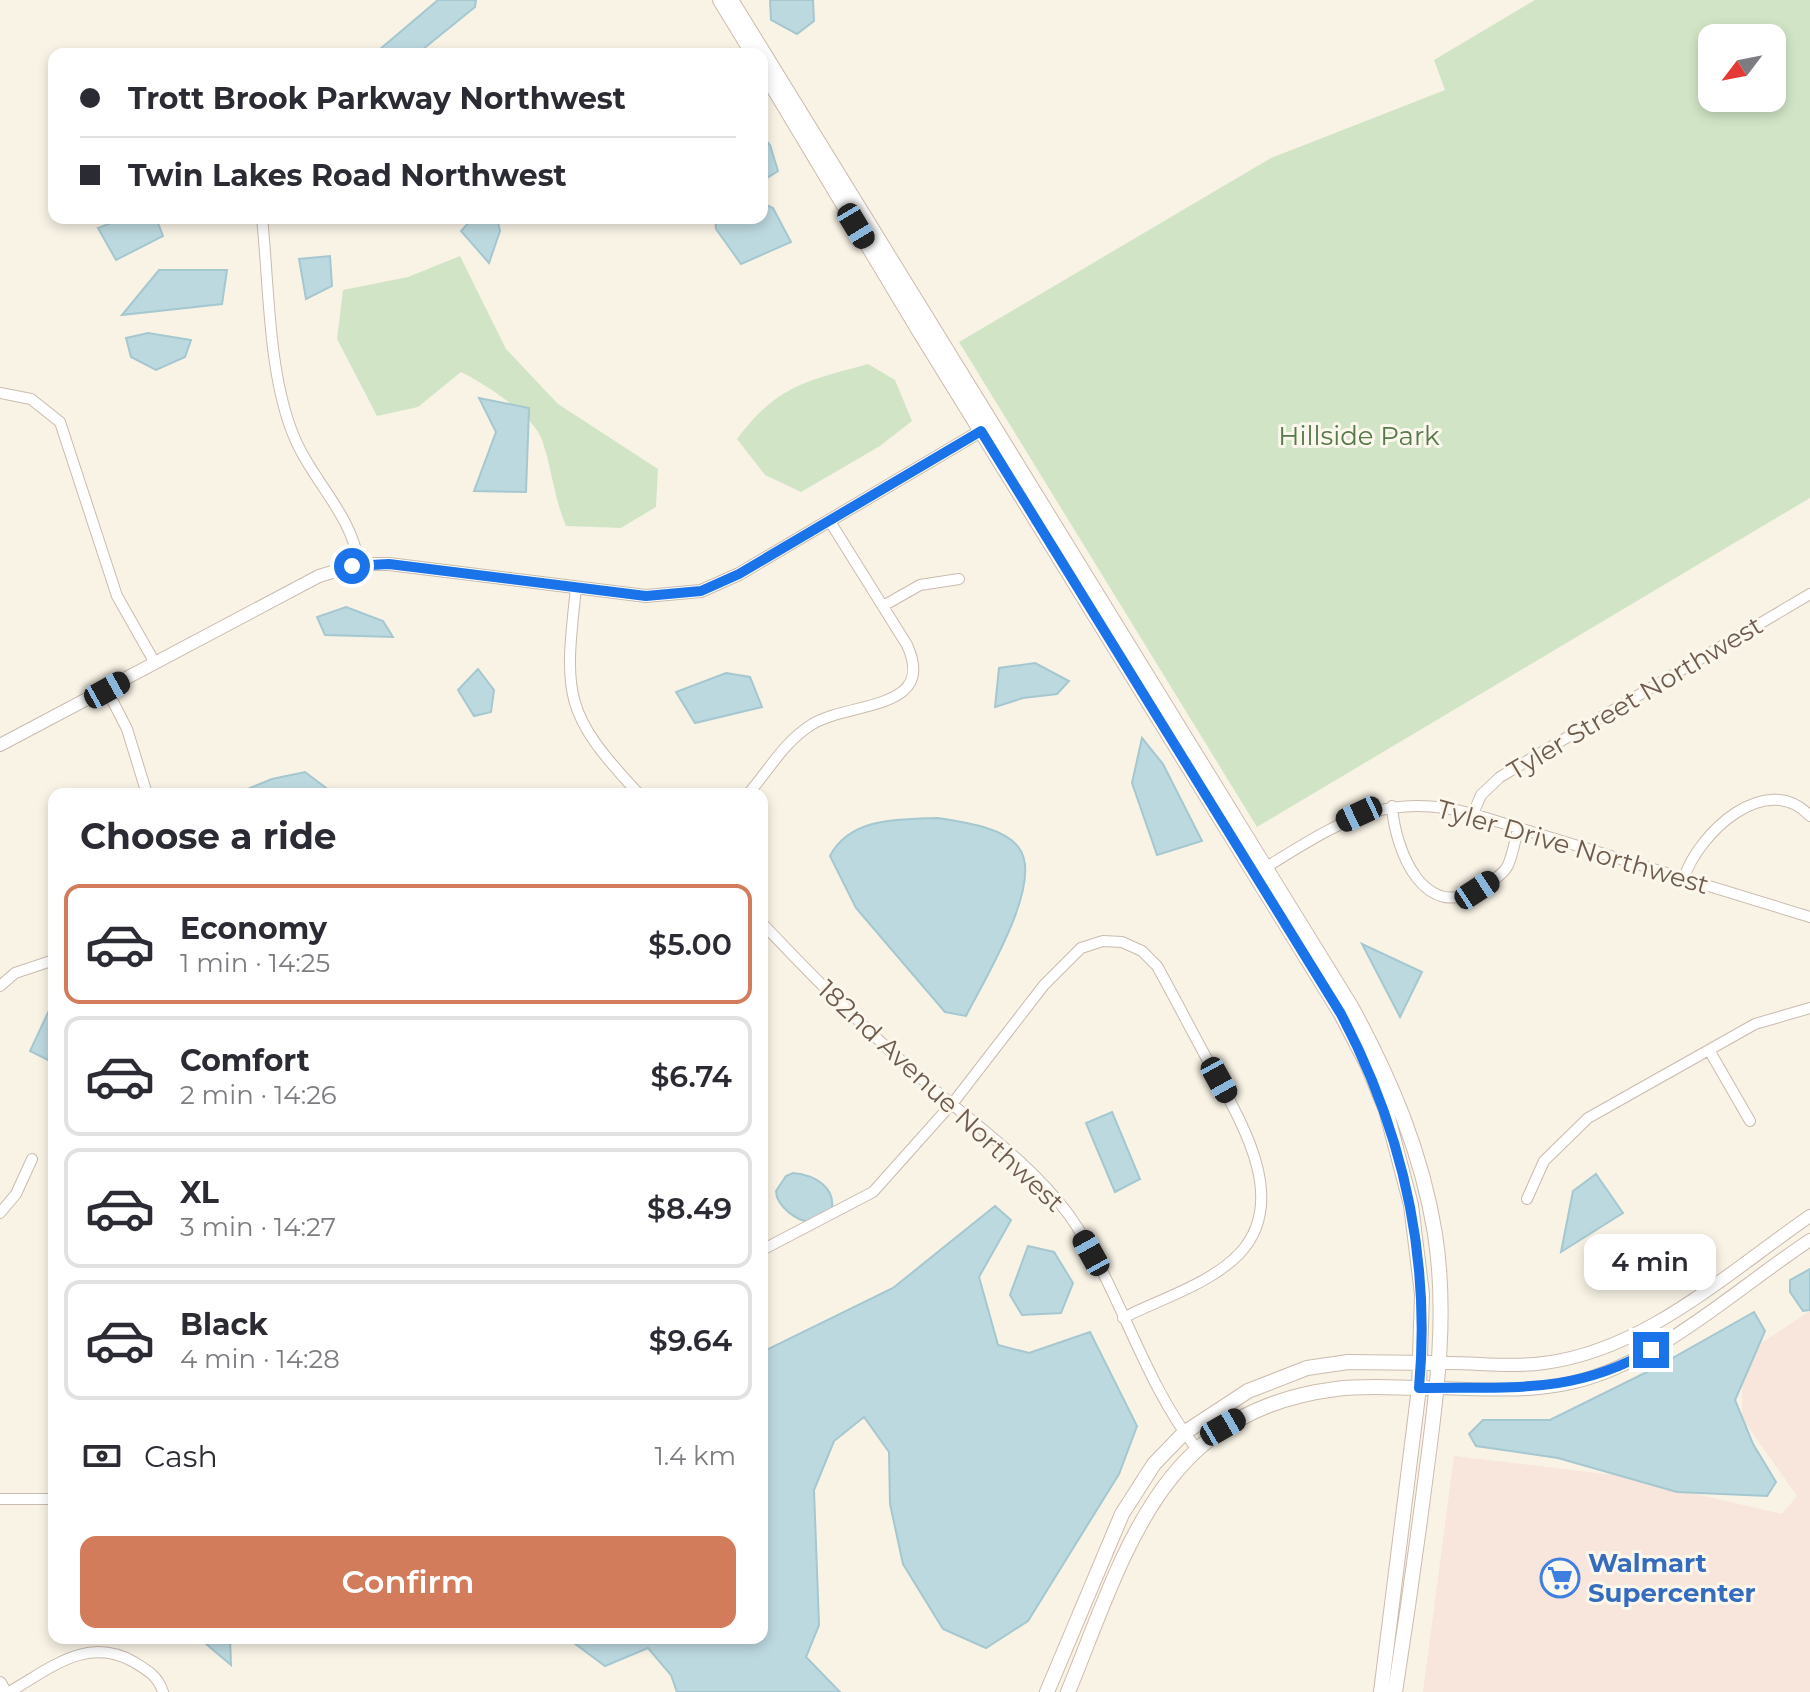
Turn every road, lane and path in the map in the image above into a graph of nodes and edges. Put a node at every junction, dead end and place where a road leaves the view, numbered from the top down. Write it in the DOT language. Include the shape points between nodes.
graph roads {
  1 [pos="720,0"];
  2 [pos="731,0"];
  3 [pos="749,48"];
  4 [pos="760,48"];
  5 [pos="768,62"];
  6 [pos="768,79"];
  7 [pos="263,224"];
  8 [pos="0,393"];
  9 [pos="987,427"];
  10 [pos="829,520"];
  11 [pos="359,564"];
  12 [pos="959,579"];
  13 [pos="576,588"];
  14 [pos="1810,594"];
  15 [pos="883,606"];
  16 [pos="155,663"];
  17 [pos="107,690"];
  18 [pos="0,745"];
  19 [pos="145,788"];
  20 [pos="634,788"];
  21 [pos="753,788"];
  22 [pos="1392,806"];
  23 [pos="1473,814"];
  24 [pos="1810,816"];
  25 [pos="1518,829"];
  26 [pos="1260,871"];
  27 [pos="1684,878"];
  28 [pos="1810,917"];
  29 [pos="768,929"];
  30 [pos="48,962"];
  31 [pos="0,986"];
  32 [pos="1810,1008"];
  33 [pos="1709,1050"];
  34 [pos="952,1104"];
  35 [pos="1750,1121"];
  36 [pos="32,1159"];
  37 [pos="1527,1199"];
  38 [pos="0,1213"];
  39 [pos="1810,1216"];
  40 [pos="1810,1240"];
  41 [pos="768,1247"];
  42 [pos="1123,1318"];
  43 [pos="1422,1363"];
  44 [pos="1440,1363"];
  45 [pos="1419,1388"];
  46 [pos="1437,1388"];
  47 [pos="1184,1433"];
  48 [pos="1196,1448"];
  49 [pos="0,1499"];
  50 [pos="48,1499"];
  51 [pos="0,1683"];
  52 [pos="162,1688"];
  53 [pos="7,1692"];
  54 [pos="1047,1692"];
  55 [pos="1068,1692"];
  56 [pos="1381,1692"];
  57 [pos="1395,1692"];
  1 -- 3 [label="main road"];
  2 -- 4 [label="main road"];
  5 -- 9 [label="main road"];
  6 -- 9 [label="main road"];
  7 -- 11 [label="street" via="287,419 308,464 343,514"];
  8 -- 16 [label="street" via="31,399 60,422 117,596"];
  9 -- 10 [label="street"];
  9 -- 26 [label="main road"];
  10 -- 13 [label="street" via="701,591 646,596"];
  10 -- 15 [label="street"];
  11 -- 13 [label="street"];
  11 -- 16 [label="street" via="319,576"];
  12 -- 15 [label="street" via="920,585"];
  13 -- 20 [label="street" via="569,652 572,697 593,742"];
  14 -- 23 [label="street, Tyler Street Northwest" via="1500,777 1481,795"];
  15 -- 21 [label="street" via="913,657 913,679 907,688 890,700 813,723 787,745"];
  16 -- 17 [label="street"];
  17 -- 18 [label="street"];
  17 -- 19 [label="street" via="127,729"];
  22 -- 23 [label="street, Tyler Drive Northwest" via="1428,804"];
  22 -- 25 [label="street" via="1400,848 1415,875 1427,889 1450,899 1469,895 1503,872"];
  22 -- 26 [label="street, Tyler Drive Northwest" via="1343,822"];
  23 -- 25 [label="street, Tyler Drive Northwest"];
  24 -- 27 [label="street" via="1784,800 1755,804 1707,835"];
  25 -- 27 [label="street, Tyler Drive Northwest"];
  26 -- 43 [label="main road" via="1341,1014 1386,1110 1417,1238"];
  26 -- 44 [label="main road" via="1379,1059 1413,1143 1437,1250"];
  27 -- 28 [label="street, Tyler Drive Northwest"];
  29 -- 34 [label="street, 182nd Avenue Northwest" via="852,1018"];
  30 -- 31 [label="street" via="15,973"];
  32 -- 33 [label="street" via="1755,1024"];
  33 -- 35 [label="street"];
  33 -- 37 [label="street" via="1575,1128 1544,1161"];
  34 -- 41 [label="street" via="873,1192"];
  34 -- 42 [label="street, 182nd Avenue Northwest" via="1059,1203"];
  34 -- 42 [label="street" via="1044,985 1081,948 1122,942 1151,958 1246,1136 1258,1174 1260,1213 1245,1247 1229,1264"];
  36 -- 38 [label="street" via="16,1194"];
  39 -- 44 [label="street" via="1668,1315 1610,1347 1541,1364"];
  40 -- 46 [label="street" via="1671,1337 1612,1371 1548,1387"];
  42 -- 47 [label="street, 182nd Avenue Northwest"];
  43 -- 44 [label="main road"];
  43 -- 45 [label="main road"];
  43 -- 47 [label="main road" via="1348,1362 1307,1368 1248,1391"];
  44 -- 46 [label="main road"];
  45 -- 46 [label="main road"];
  45 -- 48 [label="main road" via="1358,1386 1299,1395 1241,1416"];
  45 -- 56 [label="main road"];
  46 -- 57 [label="main road"];
  47 -- 48 [label="street, 182nd Avenue Northwest"];
  47 -- 54 [label="main road" via="1154,1464 1122,1514"];
  48 -- 55 [label="main road" via="1141,1519"];
  49 -- 50 [label="street"];
  51 -- 53 [label="street"];
  52 -- 53 [label="street" via="149,1670 102,1650 79,1654"];
}
